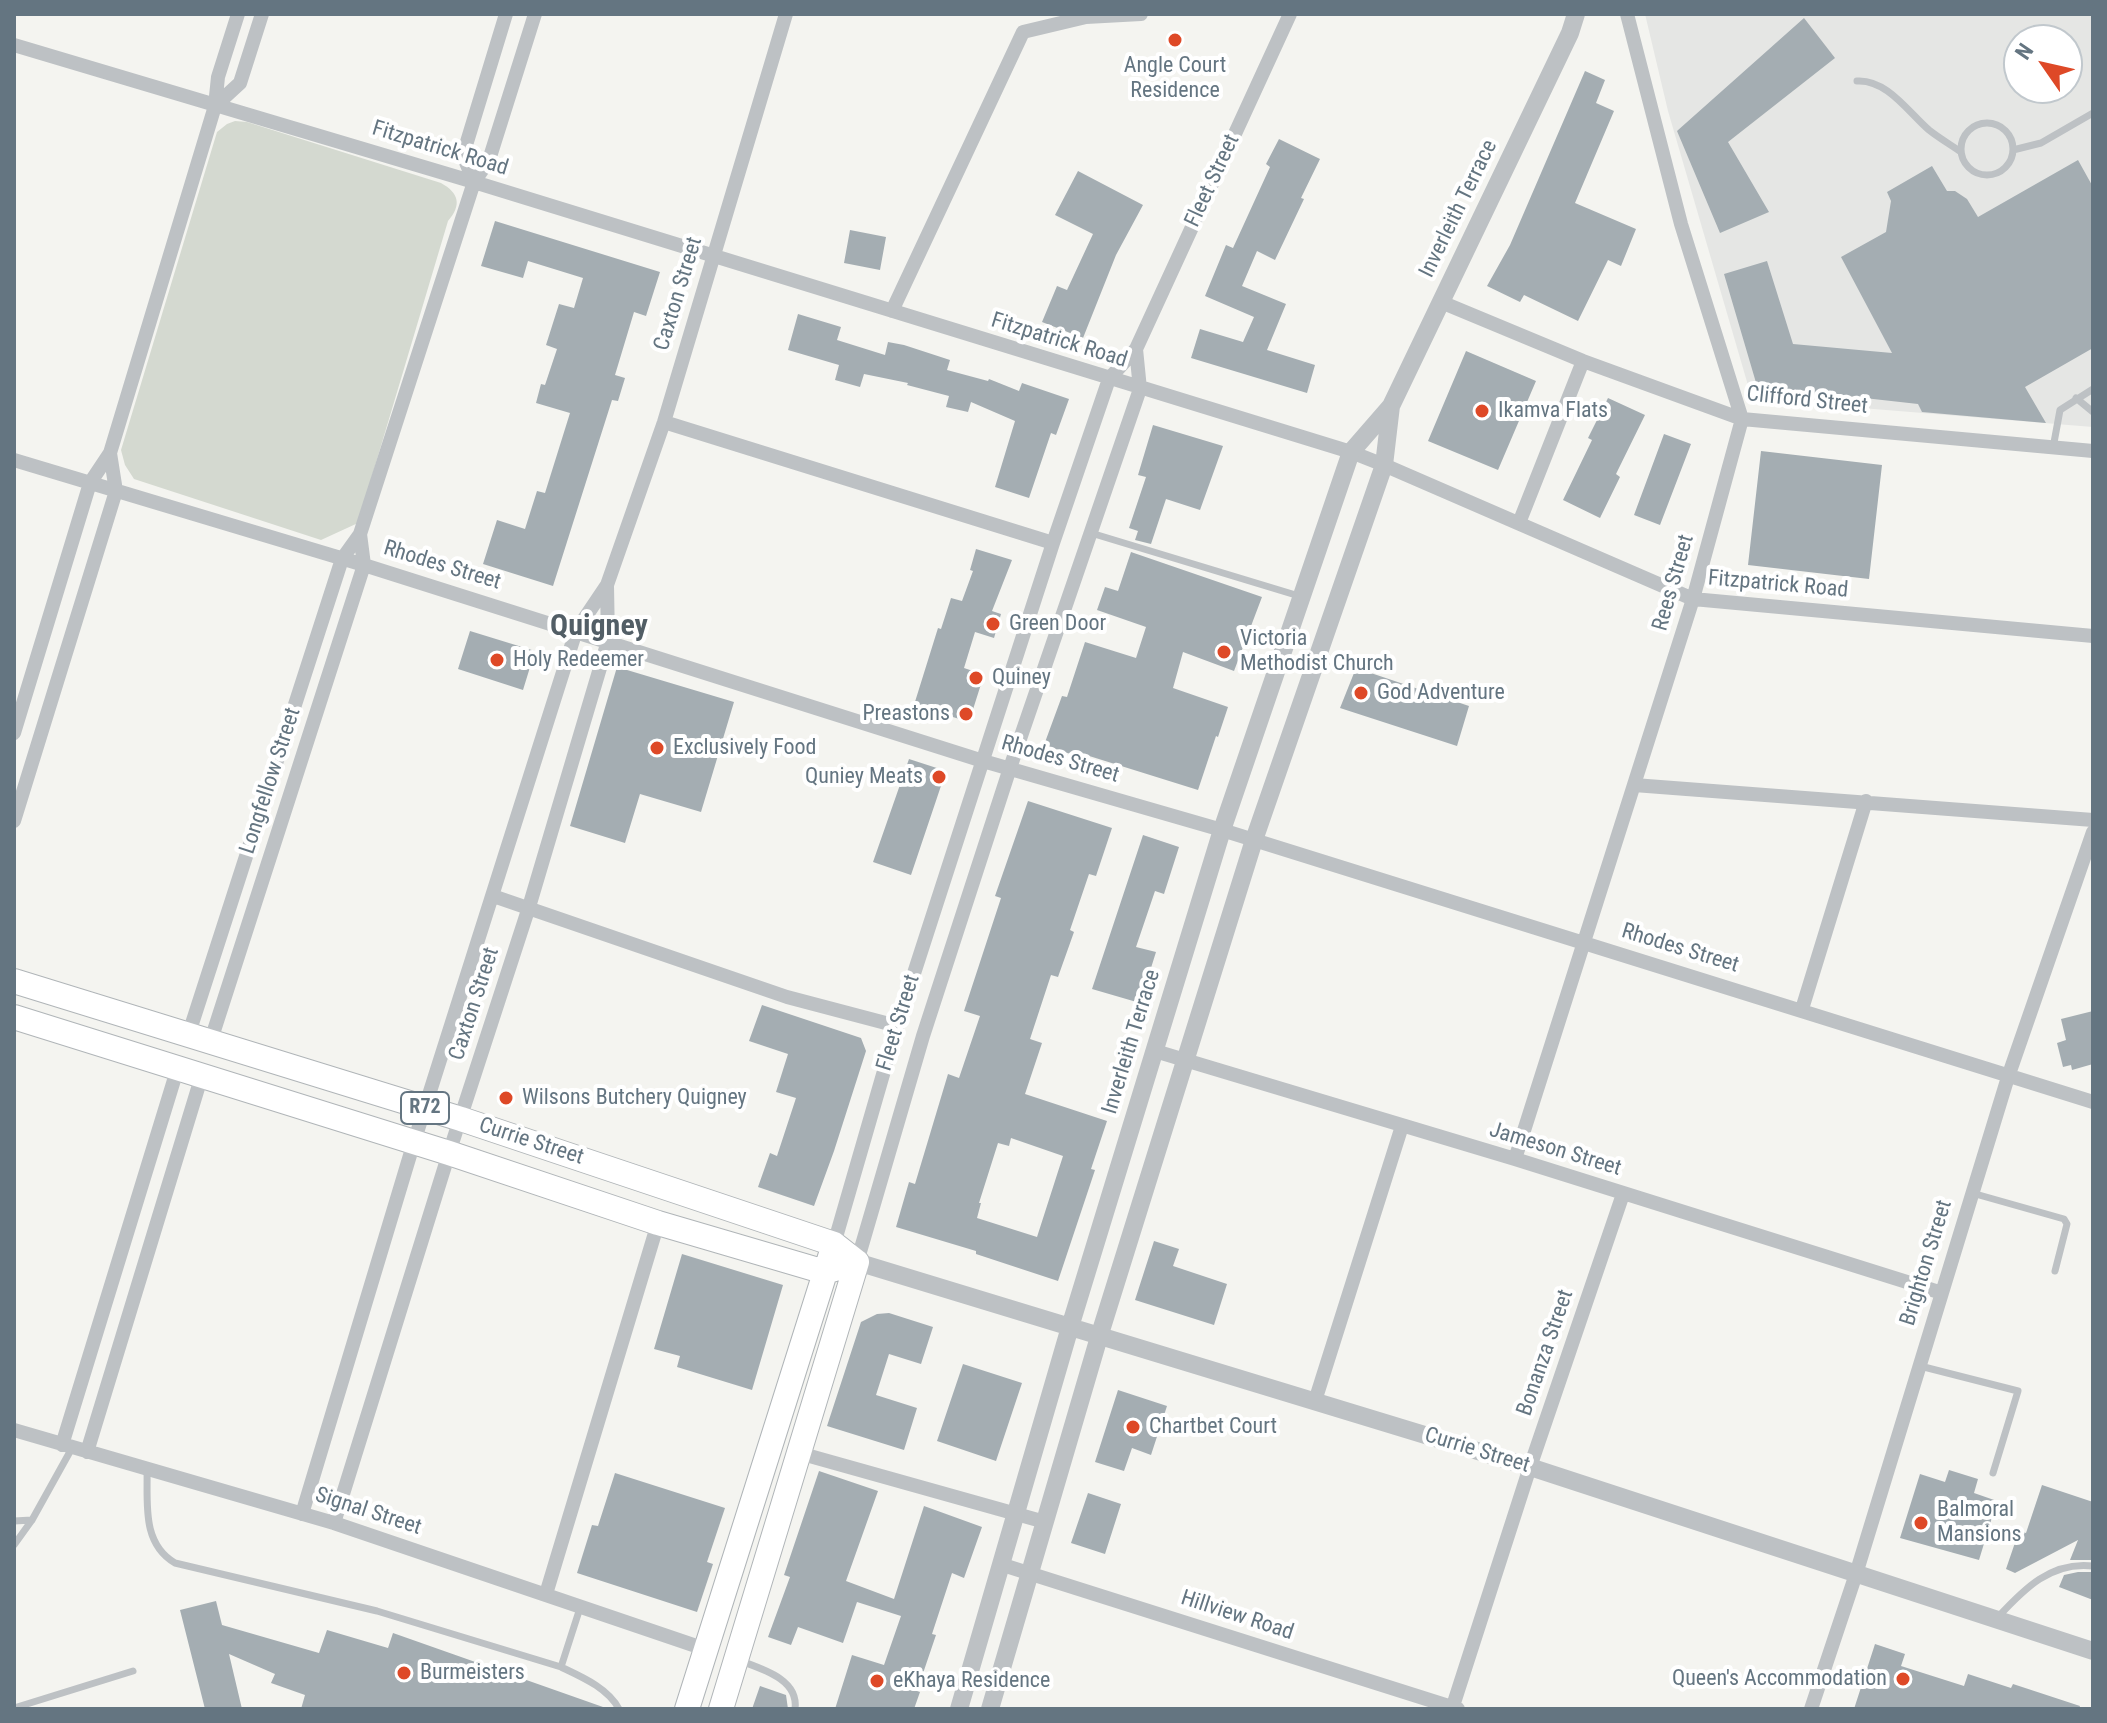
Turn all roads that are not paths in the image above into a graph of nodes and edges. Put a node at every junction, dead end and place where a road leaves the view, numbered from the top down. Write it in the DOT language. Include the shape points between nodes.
graph roads {
  1 [pos="238,14"];
  2 [pos="262,14"];
  3 [pos="506,14"];
  4 [pos="535,14"];
  5 [pos="786,14"];
  6 [pos="1026,14"];
  7 [pos="1141,14"];
  8 [pos="1290,14"];
  9 [pos="1576,14"];
  10 [pos="1584,14"];
  11 [pos="1627,14"];
  12 [pos="1023,32"];
  13 [pos="1570,33"];
  14 [pos="14,45"];
  15 [pos="1857,81"];
  16 [pos="215,106"];
  17 [pos="2093,113"];
  18 [pos="2013,150"];
  19 [pos="1961,152"];
  20 [pos="474,182"];
  21 [pos="713,256"];
  22 [pos="1441,302"];
  23 [pos="892,311"];
  24 [pos="1136,349"];
  25 [pos="1583,361"];
  26 [pos="1109,379"];
  27 [pos="1140,389"];
  28 [pos="2093,389"];
  29 [pos="2076,398"];
  30 [pos="1391,406"];
  31 [pos="2093,412"];
  32 [pos="1742,419"];
  33 [pos="664,422"];
  34 [pos="2053,448"];
  35 [pos="2093,451"];
  36 [pos="1351,452"];
  37 [pos="110,453"];
  38 [pos="14,460"];
  39 [pos="1384,465"];
  40 [pos="90,483"];
  41 [pos="116,491"];
  42 [pos="1519,523"];
  43 [pos="1091,533"];
  44 [pos="360,534"];
  45 [pos="1053,543"];
  46 [pos="342,559"];
  47 [pos="364,565"];
  48 [pos="607,585"];
  49 [pos="1302,597"];
  50 [pos="1693,599"];
  51 [pos="576,631"];
  52 [pos="2093,636"];
  53 [pos="608,641"];
  54 [pos="14,733"];
  55 [pos="983,761"];
  56 [pos="1010,768"];
  57 [pos="1634,785"];
  58 [pos="1866,801"];
  59 [pos="2093,820"];
  60 [pos="14,821"];
  61 [pos="1222,830"];
  62 [pos="2093,832"];
  63 [pos="1254,840"];
  64 [pos="493,896"];
  65 [pos="529,907"];
  66 [pos="1584,943"];
  67 [pos="14,981"];
  68 [pos="1802,1009"];
  69 [pos="14,1017"];
  70 [pos="897,1026"];
  71 [pos="200,1037"];
  72 [pos="1155,1051"];
  73 [pos="1185,1060"];
  74 [pos="178,1067"];
  75 [pos="202,1075"];
  76 [pos="2008,1077"];
  77 [pos="2093,1102"];
  78 [pos="425,1108"];
  79 [pos="461,1119"];
  80 [pos="1402,1126"];
  81 [pos="414,1142"];
  82 [pos="449,1153"];
  83 [pos="1515,1159"];
  84 [pos="1972,1193"];
  85 [pos="1623,1194"];
  86 [pos="658,1223"];
  87 [pos="834,1244"];
  88 [pos="857,1262"];
  89 [pos="2055,1271"];
  90 [pos="825,1272"];
  91 [pos="1942,1293"];
  92 [pos="1070,1327"];
  93 [pos="1099,1337"];
  94 [pos="1918,1365"];
  95 [pos="1315,1401"];
  96 [pos="14,1430"];
  97 [pos="74,1448"];
  98 [pos="799,1453"];
  99 [pos="147,1467"];
  100 [pos="1530,1467"];
  101 [pos="1993,1473"];
  102 [pos="302,1514"];
  103 [pos="1017,1514"];
  104 [pos="32,1520"];
  105 [pos="14,1521"];
  106 [pos="1045,1522"];
  107 [pos="334,1523"];
  108 [pos="14,1545"];
  109 [pos="1003,1565"];
  110 [pos="2093,1566"];
  111 [pos="1031,1574"];
  112 [pos="1856,1574"];
  113 [pos="546,1594"];
  114 [pos="581,1605"];
  115 [pos="1996,1619"];
  116 [pos="705,1649"];
  117 [pos="2093,1651"];
  118 [pos="736,1659"];
  119 [pos="561,1667"];
  120 [pos="133,1671"];
  121 [pos="14,1708"];
  122 [pos="1454,1708"];
  123 [pos="619,1709"];
  124 [pos="687,1709"];
  125 [pos="721,1709"];
  126 [pos="795,1709"];
  127 [pos="959,1709"];
  128 [pos="990,1709"];
  129 [pos="1811,1709"];
  1 -- 16 [label="street" via="218,77"];
  2 -- 16 [label="street" via="240,83"];
  3 -- 20 [label="street, Longfellow Street" via="463,155"];
  4 -- 20 [label="street, Longfellow Street" via="489,160"];
  5 -- 21 [label="street, Caxton Street"];
  6 -- 12 [label="street"];
  7 -- 12 [label="street" via="1086,17"];
  8 -- 24 [label="street, Fleet Street"];
  9 -- 13 [label="street, Inverleith Terrace"];
  10 -- 13 [label="street, Inverleith Terrace"];
  11 -- 32 [label="street" via="1681,224"];
  12 -- 23 [label="street"];
  13 -- 22 [label="street, Inverleith Terrace"];
  14 -- 16 [label="street, Fitzpatrick Road"];
  15 -- 19 [label="lane" via="1878,85"];
  16 -- 20 [label="street, Fitzpatrick Road"];
  16 -- 37 [label="street"];
  17 -- 18 [label="lane" via="2041,143"];
  18 -- 19 [label="lane" via="2007,166 1984,175 1969,167"];
  18 -- 19 [label="lane" via="2009,134 1987,123 1965,135"];
  20 -- 21 [label="street, Fitzpatrick Road"];
  20 -- 44 [label="street, Longfellow Street"];
  21 -- 23 [label="street, Fitzpatrick Road"];
  21 -- 33 [label="street, Caxton Street"];
  22 -- 25 [label="street, Clifford Street"];
  22 -- 30 [label="street, Inverleith Terrace"];
  23 -- 26 [label="street, Fitzpatrick Road"];
  24 -- 26 [label="street, Fleet Street"];
  24 -- 27 [label="street, Fleet Street"];
  25 -- 32 [label="street, Clifford Street"];
  25 -- 42 [label="street"];
  26 -- 27 [label="street, Fitzpatrick Road"];
  26 -- 45 [label="street, Fleet Street"];
  27 -- 36 [label="street, Fitzpatrick Road"];
  27 -- 43 [label="street, Fleet Street"];
  28 -- 29 [label="lane"];
  29 -- 31 [label="lane"];
  29 -- 34 [label="lane" via="2060,410"];
  30 -- 36 [label="street, Inverleith Terrace"];
  30 -- 39 [label="street, Inverleith Terrace"];
  32 -- 34 [label="street, Clifford Street"];
  32 -- 50 [label="street, Rees Street"];
  33 -- 45 [label="street"];
  33 -- 48 [label="street, Caxton Street"];
  34 -- 35 [label="street, Clifford Street"];
  36 -- 39 [label="street, Fitzpatrick Road"];
  36 -- 49 [label="street, Inverleith Terrace"];
  37 -- 40 [label="street"];
  37 -- 41 [label="street"];
  38 -- 40 [label="street, Rhodes Street"];
  39 -- 42 [label="street, Fitzpatrick Road"];
  39 -- 63 [label="street, Inverleith Terrace"];
  40 -- 41 [label="street, Rhodes Street"];
  40 -- 54 [label="street"];
  41 -- 46 [label="street, Rhodes Street"];
  41 -- 60 [label="street"];
  42 -- 50 [label="street, Fitzpatrick Road"];
  43 -- 49 [label="lane"];
  43 -- 56 [label="street, Fleet Street"];
  44 -- 46 [label="street, Longfellow Street"];
  44 -- 47 [label="street, Longfellow Street"];
  45 -- 55 [label="street, Fleet Street"];
  46 -- 47 [label="street, Rhodes Street"];
  46 -- 71 [label="street, Longfellow Street"];
  47 -- 51 [label="street, Rhodes Street"];
  47 -- 71 [label="street, Longfellow Street"];
  48 -- 51 [label="street, Caxton Street"];
  48 -- 53 [label="street, Caxton Street"];
  49 -- 61 [label="street, Inverleith Terrace"];
  50 -- 52 [label="street, Fitzpatrick Road"];
  50 -- 57 [label="street, Rees Street"];
  51 -- 53 [label="street, Rhodes Street"];
  51 -- 64 [label="street, Caxton Street"];
  53 -- 55 [label="street, Rhodes Street"];
  53 -- 65 [label="street, Caxton Street"];
  55 -- 56 [label="street, Rhodes Street"];
  55 -- 70 [label="street, Fleet Street"];
  56 -- 61 [label="street, Rhodes Street"];
  56 -- 88 [label="street, Fleet Street"];
  57 -- 58 [label="street"];
  57 -- 66 [label="street, Rees Street"];
  58 -- 59 [label="street"];
  58 -- 68 [label="street"];
  61 -- 63 [label="street, Rhodes Street"];
  61 -- 72 [label="street, Inverleith Terrace"];
  62 -- 76 [label="street, Brighton Street"];
  63 -- 66 [label="street, Rhodes Street"];
  63 -- 73 [label="street, Inverleith Terrace"];
  64 -- 65 [label="street"];
  64 -- 78 [label="street, Caxton Street"];
  65 -- 70 [label="street" via="787,997"];
  65 -- 79 [label="street, Caxton Street"];
  66 -- 68 [label="street, Rhodes Street"];
  66 -- 83 [label="street, Rees Street"];
  67 -- 71 [label="main road, Currie Street / R72"];
  68 -- 76 [label="street, Rhodes Street"];
  69 -- 74 [label="main road, Currie Street / R72"];
  70 -- 87 [label="street, Fleet Street"];
  71 -- 78 [label="main road, Currie Street / R72"];
  72 -- 73 [label="street, Jameson Street"];
  72 -- 92 [label="street, Inverleith Terrace"];
  73 -- 80 [label="street, Jameson Street"];
  73 -- 93 [label="street, Inverleith Terrace"];
  74 -- 75 [label="main road, Currie Street / R72"];
  74 -- 97 [label="street"];
  75 -- 81 [label="main road, Currie Street / R72"];
  75 -- 97 [label="street"];
  76 -- 77 [label="street, Rhodes Street"];
  76 -- 84 [label="street, Brighton Street"];
  78 -- 79 [label="main road, Currie Street / R72"];
  78 -- 81 [label="street, Caxton Street"];
  79 -- 82 [label="street, Caxton Street"];
  79 -- 87 [label="main road, Currie Street / R72"];
  80 -- 83 [label="street, Jameson Street"];
  80 -- 95 [label="street"];
  81 -- 82 [label="main road, Currie Street / R72"];
  81 -- 102 [label="street, Caxton Street"];
  82 -- 86 [label="main road, Currie Street / R72"];
  82 -- 107 [label="street, Caxton Street"];
  83 -- 85 [label="street, Jameson Street"];
  84 -- 89 [label="lane" via="2064,1219"];
  84 -- 91 [label="street, Brighton Street"];
  85 -- 91 [label="street, Jameson Street"];
  85 -- 100 [label="street, Bonanza Street"];
  86 -- 90 [label="main road, Currie Street / R72"];
  86 -- 113 [label="street"];
  87 -- 88 [label="main road, Currie Street"];
  87 -- 90 [label="main road, Fleet Street"];
  88 -- 90 [label="main road"];
  88 -- 92 [label="street, Currie Street"];
  88 -- 98 [label="main road, Fleet Street"];
  90 -- 116 [label="main road, Fleet Street"];
  91 -- 94 [label="street, Brighton Street"];
  92 -- 93 [label="street, Currie Street"];
  92 -- 103 [label="street, Inverleith Terrace"];
  93 -- 95 [label="street, Currie Street"];
  93 -- 106 [label="street, Inverleith Terrace"];
  94 -- 101 [label="lane" via="2018,1391"];
  94 -- 112 [label="street, Brighton Street"];
  95 -- 100 [label="street, Currie Street"];
  96 -- 97 [label="street, Signal Street"];
  97 -- 99 [label="street, Signal Street"];
  97 -- 104 [label="lane"];
  98 -- 103 [label="street"];
  98 -- 118 [label="main road, Fleet Street"];
  99 -- 102 [label="street, Signal Street"];
  99 -- 119 [label="lane" via="151,1537 175,1563 377,1611"];
  100 -- 112 [label="street, Currie Street"];
  100 -- 122 [label="street, Bonanza Street"];
  102 -- 107 [label="street, Signal Street"];
  103 -- 106 [label="street"];
  103 -- 109 [label="street, Inverleith Terrace"];
  104 -- 105 [label="lane"];
  104 -- 108 [label="lane"];
  106 -- 111 [label="street, Inverleith Terrace"];
  107 -- 113 [label="street, Signal Street"];
  109 -- 111 [label="street, Hillview Road"];
  109 -- 127 [label="street, Inverleith Terrace"];
  110 -- 115 [label="lane" via="2058,1568 2026,1587"];
  111 -- 122 [label="street, Hillview Road"];
  111 -- 128 [label="street, Inverleith Terrace"];
  112 -- 115 [label="street, Currie Street"];
  112 -- 129 [label="street, Brighton Street"];
  113 -- 114 [label="street, Signal Street"];
  114 -- 116 [label="street, Signal Street"];
  114 -- 119 [label="lane"];
  115 -- 117 [label="street, Currie Street"];
  116 -- 124 [label="main road, Fleet Street"];
  118 -- 125 [label="main road, Fleet Street"];
  118 -- 126 [label="lane" via="790,1686"];
  119 -- 123 [label="lane" via="590,1681"];
  120 -- 121 [label="lane"];
}
